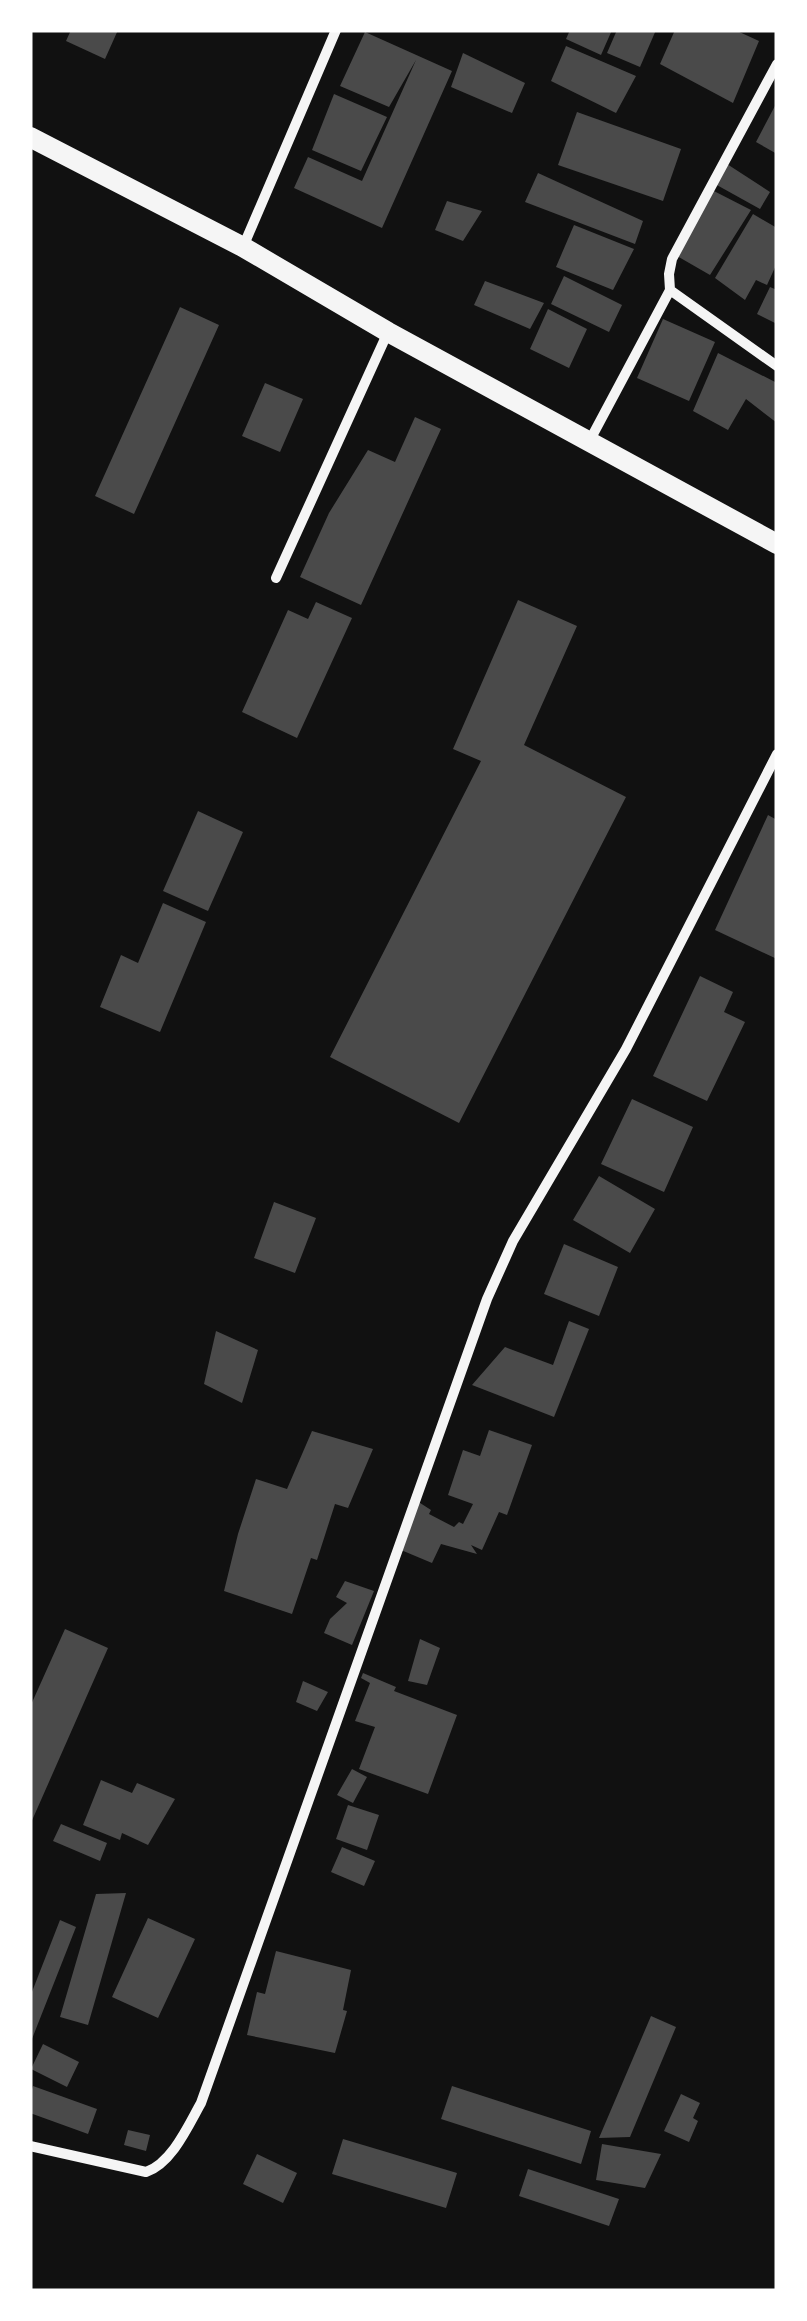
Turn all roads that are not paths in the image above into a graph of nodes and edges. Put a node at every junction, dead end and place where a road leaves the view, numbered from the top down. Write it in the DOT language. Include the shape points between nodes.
graph roads {
  1 [pos="336,30"];
  2 [pos="777,64"];
  3 [pos="30,137"];
  4 [pos="244,247"];
  5 [pos="670,290"];
  6 [pos="388,332"];
  7 [pos="777,366"];
  8 [pos="590,440"];
  9 [pos="777,544"];
  10 [pos="276,578"];
  11 [pos="777,754"];
  12 [pos="30,2146"];
  1 -- 4 [label="street"];
  2 -- 5 [label="street" via="672,259"];
  3 -- 4 [label="main road"];
  4 -- 6 [label="main road"];
  5 -- 7 [label="street"];
  5 -- 8 [label="street"];
  6 -- 8 [label="main road"];
  6 -- 10 [label="street"];
  8 -- 9 [label="main road"];
  11 -- 12 [label="street" via="626,1049 513,1241 487,1299 202,2104 158,2168 146,2172"];
}
